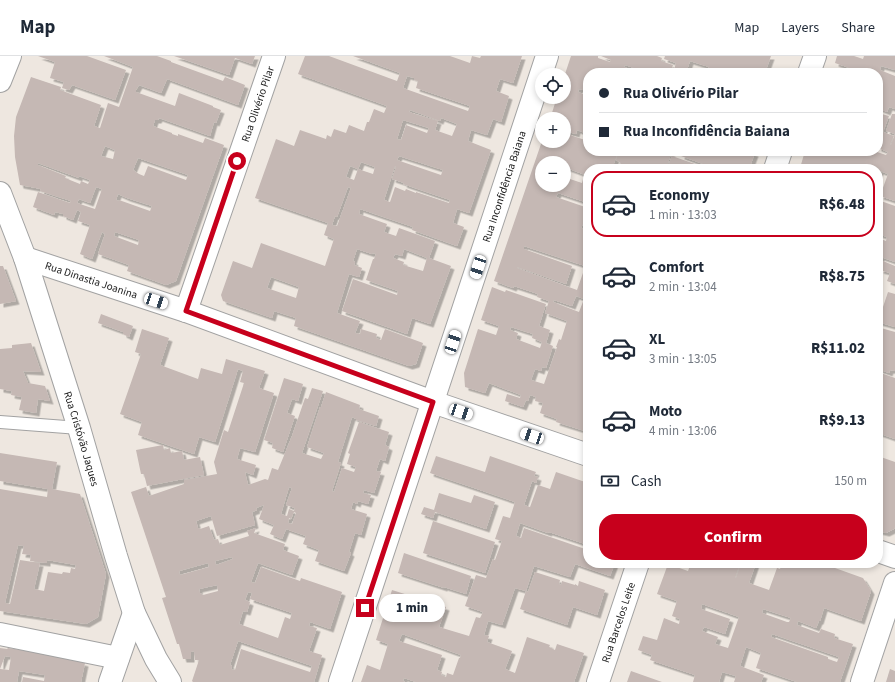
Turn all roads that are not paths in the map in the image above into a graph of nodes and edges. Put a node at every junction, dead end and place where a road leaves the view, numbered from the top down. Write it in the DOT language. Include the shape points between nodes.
graph roads {
  1 [pos="10,56"];
  2 [pos="274,56"];
  3 [pos="547,56"];
  4 [pos="815,56"];
  5 [pos="811,68"];
  6 [pos="0,81"];
  7 [pos="0,193"];
  8 [pos="25,258"];
  9 [pos="186,311"];
  10 [pos="433,402"];
  11 [pos="0,422"];
  12 [pos="79,428"];
  13 [pos="583,453"];
  14 [pos="883,553"];
  15 [pos="895,557"];
  16 [pos="636,568"];
  17 [pos="895,583"];
  18 [pos="134,613"];
  19 [pos="0,634"];
  20 [pos="118,658"];
  21 [pos="110,682"];
  22 [pos="170,682"];
  23 [pos="340,682"];
  24 [pos="598,682"];
  25 [pos="862,682"];
  1 -- 6 [label="street"];
  2 -- 9 [label="street, Rua Olivério Pilar"];
  3 -- 10 [label="street, Rua Inconfidência Baiana"];
  4 -- 5 [label="street"];
  7 -- 8 [label="street, Rua Cristóvão Jaques"];
  8 -- 9 [label="street, Rua Dinastia Joanina"];
  8 -- 12 [label="street, Rua Cristóvão Jaques"];
  9 -- 10 [label="street, Rua Dinastia Joanina"];
  10 -- 13 [label="street, Rua Dinastia Joanina"];
  10 -- 23 [label="street, Rua Inconfidência Baiana"];
  11 -- 12 [label="lane"];
  12 -- 18 [label="street, Rua Cristóvão Jaques"];
  14 -- 15 [label="street"];
  16 -- 24 [label="street, Rua Barcelos Leite"];
  17 -- 25 [label="street"];
  18 -- 20 [label="street"];
  18 -- 22 [label="street, Rua Cristóvão Jaques"];
  19 -- 20 [label="street"];
  20 -- 21 [label="street"];
}
